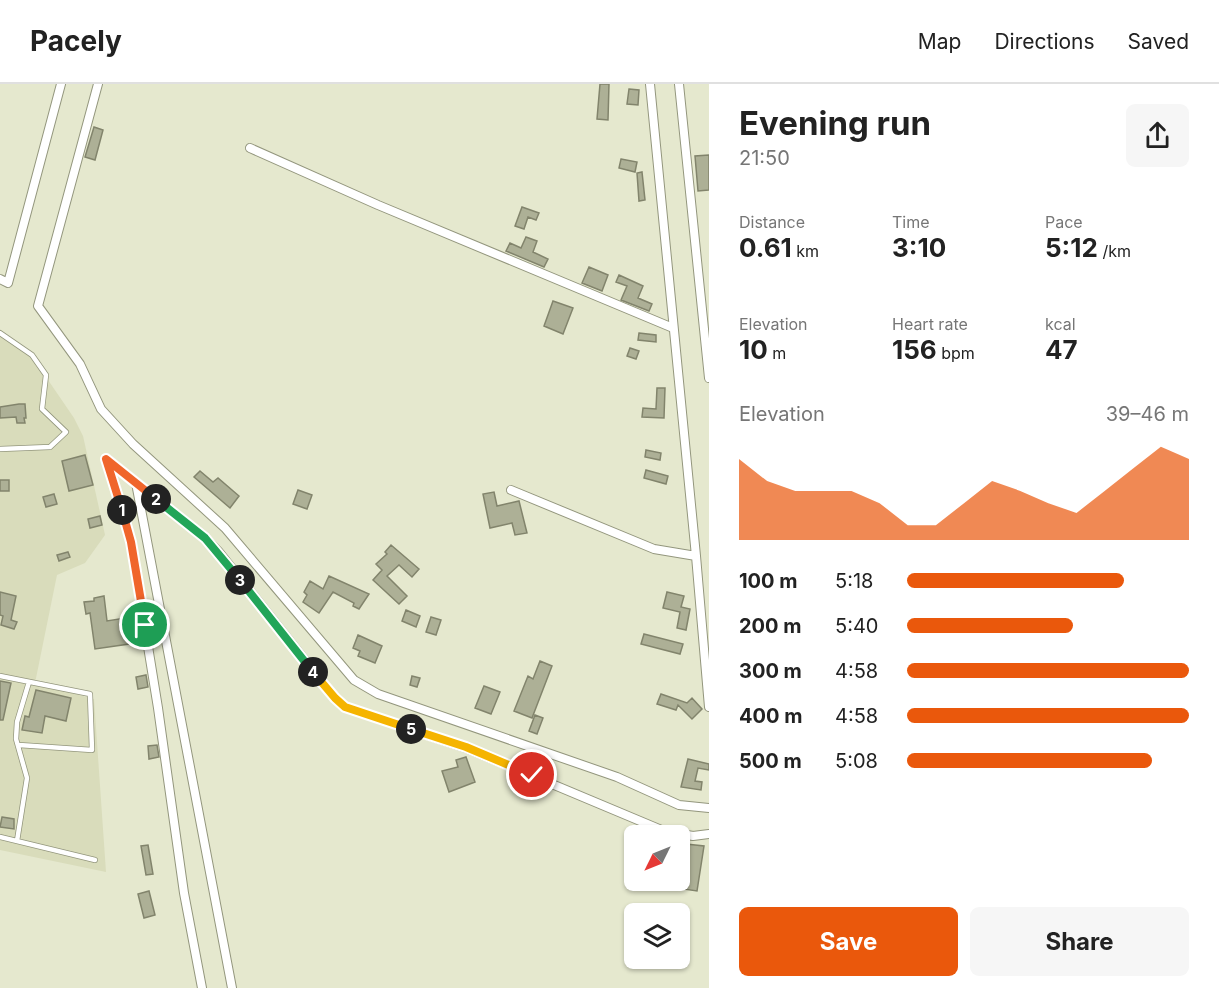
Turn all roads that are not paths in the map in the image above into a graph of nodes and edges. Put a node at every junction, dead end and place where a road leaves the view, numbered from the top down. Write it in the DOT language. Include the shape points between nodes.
graph roads {
  1 [pos="61,84"];
  2 [pos="98,84"];
  3 [pos="650,84"];
  4 [pos="680,84"];
  5 [pos="250,148"];
  6 [pos="0,279"];
  7 [pos="706,316"];
  8 [pos="673,328"];
  9 [pos="0,333"];
  10 [pos="709,378"];
  11 [pos="0,449"];
  12 [pos="136,483"];
  13 [pos="511,490"];
  14 [pos="696,556"];
  15 [pos="0,676"];
  16 [pos="29,682"];
  17 [pos="709,707"];
  18 [pos="19,745"];
  19 [pos="709,808"];
  20 [pos="709,834"];
  21 [pos="0,837"];
  22 [pos="17,841"];
  23 [pos="95,860"];
  24 [pos="202,988"];
  25 [pos="232,988"];
  1 -- 6 [label="street" via="8,283"];
  2 -- 19 [label="street" via="38,306 80,364 101,409 225,528 354,680 389,698 617,777 679,805"];
  3 -- 8 [label="street"];
  4 -- 7 [label="street"];
  5 -- 8 [label="street"];
  7 -- 10 [label="street"];
  8 -- 14 [label="street"];
  9 -- 11 [label="lane" via="32,355 46,375 42,409 66,432 50,447"];
  12 -- 20 [label="street" via="219,552 279,631 345,707 466,747 664,831 693,836"];
  12 -- 24 [label="street" via="106,459 131,542"];
  12 -- 25 [label="street"];
  13 -- 14 [label="street" via="654,549"];
  14 -- 17 [label="street"];
  15 -- 16 [label="lane"];
  16 -- 18 [label="lane" via="17,722"];
  16 -- 18 [label="lane" via="90,694 92,750"];
  18 -- 22 [label="lane" via="27,778"];
  21 -- 22 [label="lane"];
  22 -- 23 [label="lane"];
}
